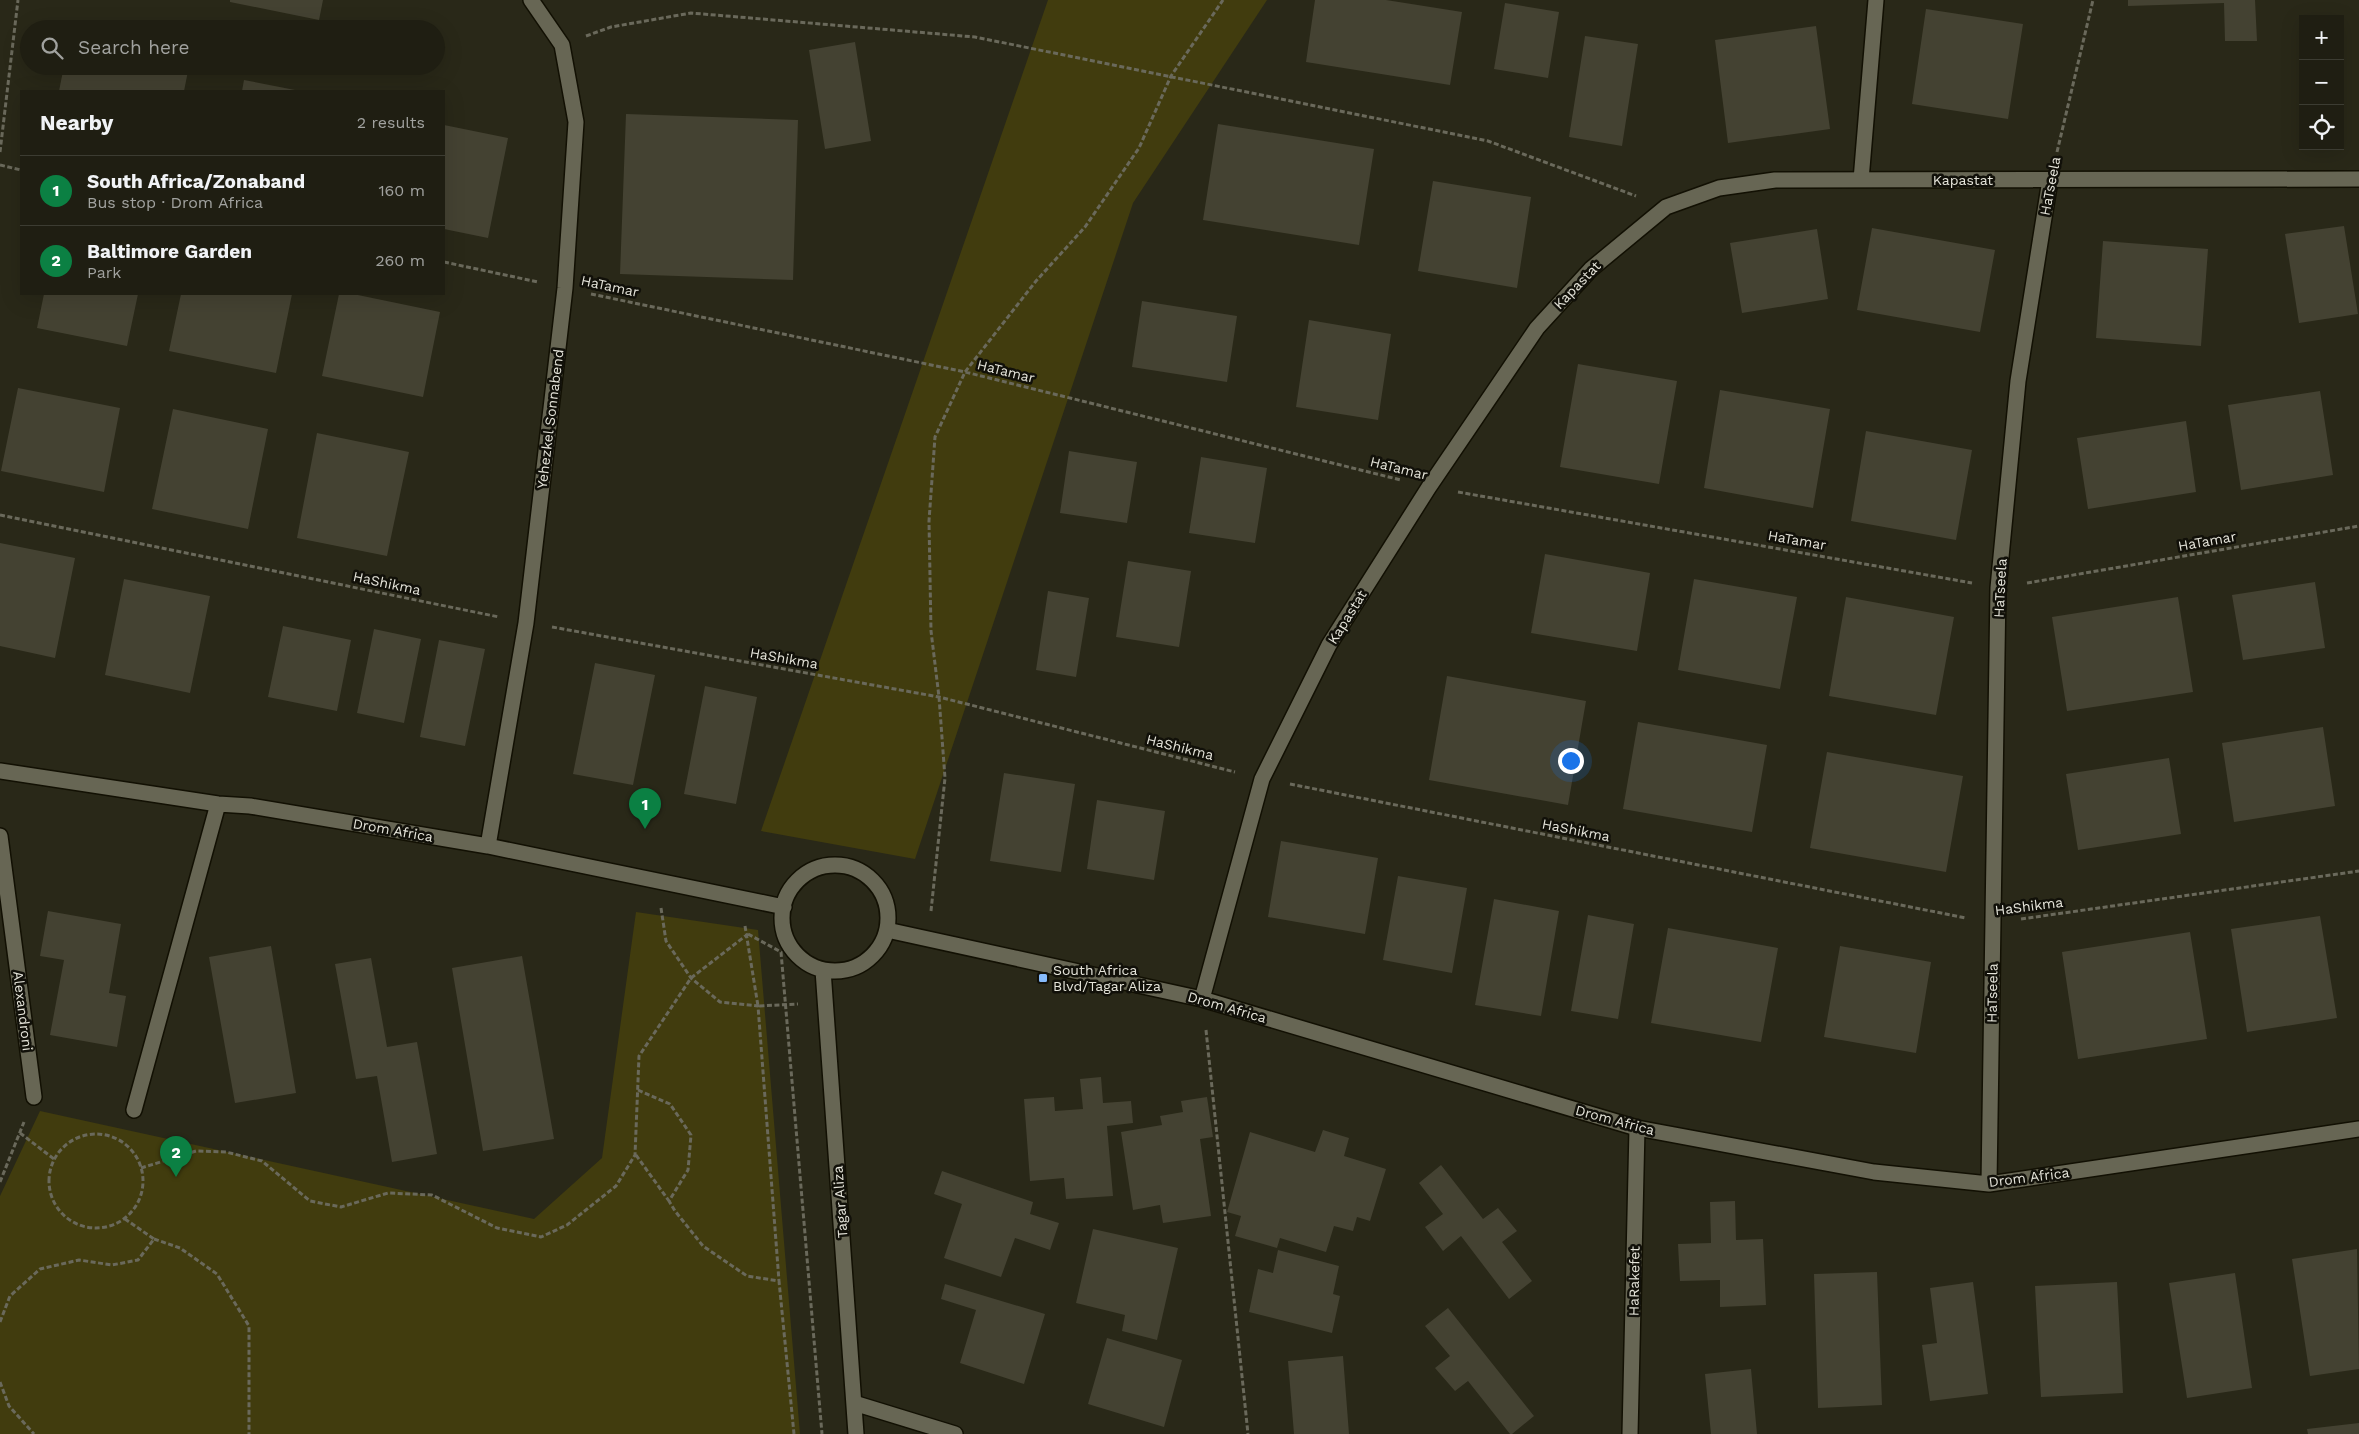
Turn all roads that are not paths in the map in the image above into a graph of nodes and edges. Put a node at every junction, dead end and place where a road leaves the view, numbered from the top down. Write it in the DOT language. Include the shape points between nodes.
graph roads {
  1 [pos="531,0"];
  2 [pos="1876,0"];
  3 [pos="2359,179"];
  4 [pos="1861,180"];
  5 [pos="2050,180"];
  6 [pos="0,771"];
  7 [pos="218,804"];
  8 [pos="0,836"];
  9 [pos="488,846"];
  10 [pos="784,907"];
  11 [pos="887,930"];
  12 [pos="823,970"];
  13 [pos="1202,999"];
  14 [pos="34,1097"];
  15 [pos="134,1110"];
  16 [pos="1637,1128"];
  17 [pos="2359,1129"];
  18 [pos="1990,1184"];
  19 [pos="854,1403"];
  20 [pos="856,1434"];
  21 [pos="954,1434"];
  22 [pos="1630,1434"];
  1 -- 9 [label="street, Yehezkel Sonnabend" via="562,45 576,122 565,288 526,623"];
  2 -- 4 [label="street"];
  3 -- 5 [label="street, Kapastat"];
  4 -- 5 [label="street, Kapastat"];
  4 -- 13 [label="street, Kapastat" via="1775,180 1728,187 1666,207 1590,268 1537,328 1429,486 1329,645 1262,779"];
  5 -- 18 [label="street, HaTseela" via="2018,381 1998,588"];
  6 -- 7 [label="street, Drom Africa"];
  7 -- 9 [label="street, Drom Africa" via="250,806"];
  7 -- 15 [label="street"];
  8 -- 14 [label="street, Alexandroni"];
  9 -- 10 [label="street, Drom Africa"];
  10 -- 11 [label="street" via="789,891 800,878 814,869 846,866 862,872 884,897"];
  10 -- 12 [label="street" via="783,923 795,954"];
  11 -- 12 [label="street" via="874,955 863,964 850,970"];
  11 -- 13 [label="street, Drom Africa"];
  12 -- 19 [label="street, Tagar Aliza"];
  13 -- 16 [label="street, Drom Africa"];
  16 -- 18 [label="street, Drom Africa" via="1874,1172"];
  16 -- 22 [label="street, HaRakefet"];
  17 -- 18 [label="street, Drom Africa"];
  19 -- 20 [label="street, Tagar Aliza"];
  19 -- 21 [label="street"];
}
